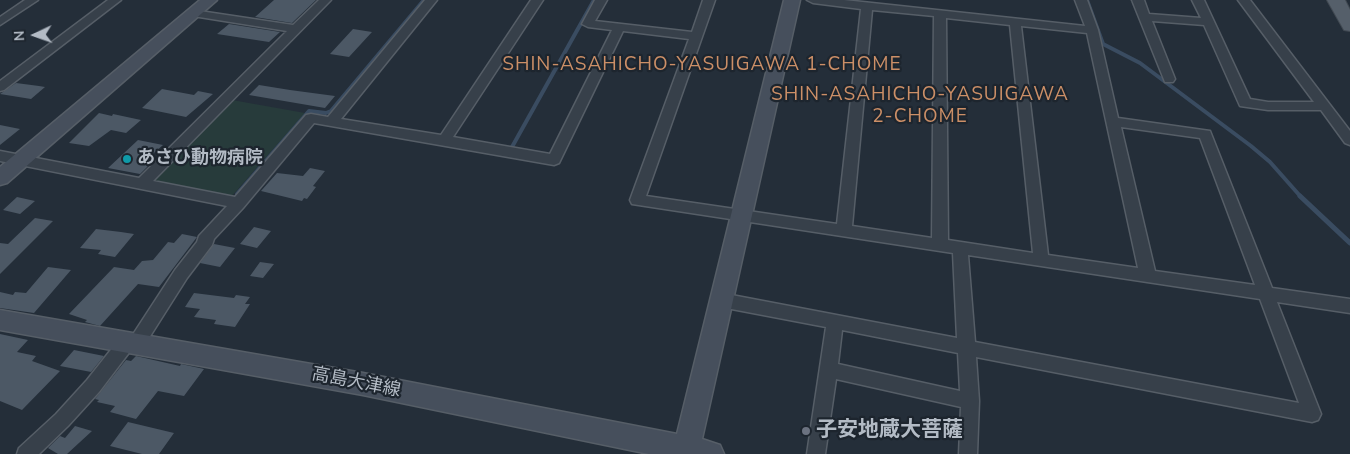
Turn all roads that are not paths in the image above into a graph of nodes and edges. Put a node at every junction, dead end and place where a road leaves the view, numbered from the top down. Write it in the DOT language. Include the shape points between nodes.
graph roads {
  1 [pos="32,0"];
  2 [pos="115,0"];
  3 [pos="209,0"];
  4 [pos="325,0"];
  5 [pos="431,0"];
  6 [pos="537,0"];
  7 [pos="601,0"];
  8 [pos="709,0"];
  9 [pos="792,0"];
  10 [pos="813,0"];
  11 [pos="1081,0"];
  12 [pos="1138,0"];
  13 [pos="1198,0"];
  14 [pos="1244,0"];
  15 [pos="1336,0"];
  16 [pos="867,6"];
  17 [pos="193,13"];
  18 [pos="940,14"];
  19 [pos="1145,17"];
  20 [pos="0,22"];
  21 [pos="1015,22"];
  22 [pos="1208,22"];
  23 [pos="1350,26"];
  24 [pos="619,28"];
  25 [pos="296,29"];
  26 [pos="1092,30"];
  27 [pos="696,36"];
  28 [pos="1169,79"];
  29 [pos="0,87"];
  30 [pos="1324,106"];
  31 [pos="332,121"];
  32 [pos="1112,121"];
  33 [pos="444,140"];
  34 [pos="1350,140"];
  35 [pos="0,156"];
  36 [pos="20,160"];
  37 [pos="0,178"];
  38 [pos="142,184"];
  39 [pos="238,203"];
  40 [pos="741,215"];
  41 [pos="844,230"];
  42 [pos="940,244"];
  43 [pos="960,247"];
  44 [pos="1041,258"];
  45 [pos="1148,276"];
  46 [pos="1267,294"];
  47 [pos="721,300"];
  48 [pos="1350,306"];
  49 [pos="0,320"];
  50 [pos="836,322"];
  51 [pos="132,343"];
  52 [pos="968,348"];
  53 [pos="829,370"];
  54 [pos="970,401"];
  55 [pos="674,449"];
  56 [pos="26,454"];
  57 [pos="711,454"];
  58 [pos="816,454"];
  59 [pos="968,454"];
  1 -- 20 [label="street"];
  2 -- 29 [label="street"];
  3 -- 17 [label="street"];
  4 -- 25 [label="street"];
  5 -- 31 [label="street"];
  6 -- 33 [label="street"];
  7 -- 24 [label="street" via="588,24"];
  8 -- 27 [label="street"];
  9 -- 40 [label="street"];
  10 -- 16 [label="street"];
  11 -- 26 [label="street"];
  12 -- 19 [label="street"];
  13 -- 22 [label="street"];
  14 -- 30 [label="street"];
  15 -- 23 [label="main road"];
  16 -- 18 [label="street"];
  16 -- 41 [label="street"];
  17 -- 25 [label="street"];
  17 -- 36 [label="street"];
  18 -- 21 [label="street"];
  18 -- 42 [label="street"];
  19 -- 22 [label="street"];
  19 -- 28 [label="street"];
  21 -- 26 [label="street"];
  21 -- 44 [label="street"];
  22 -- 30 [label="street" via="1245,103"];
  24 -- 27 [label="street"];
  24 -- 33 [label="street" via="554,160"];
  25 -- 38 [label="street"];
  26 -- 32 [label="street"];
  27 -- 40 [label="street" via="637,200"];
  30 -- 34 [label="street"];
  31 -- 33 [label="street"];
  31 -- 39 [label="street" via="311,118"];
  32 -- 45 [label="street"];
  32 -- 46 [label="street" via="1205,134"];
  35 -- 36 [label="street"];
  36 -- 37 [label="street"];
  36 -- 38 [label="street"];
  38 -- 39 [label="street"];
  39 -- 51 [label="street" via="204,240 207,241"];
  40 -- 41 [label="street"];
  40 -- 47 [label="street"];
  41 -- 42 [label="street"];
  42 -- 43 [label="street"];
  43 -- 44 [label="street"];
  43 -- 52 [label="street"];
  44 -- 45 [label="street"];
  45 -- 46 [label="street"];
  46 -- 48 [label="street"];
  46 -- 52 [label="street" via="1312,414"];
  47 -- 50 [label="street"];
  47 -- 55 [label="street"];
  49 -- 51 [label="street, 高島大津線"];
  50 -- 52 [label="street"];
  50 -- 53 [label="street"];
  51 -- 55 [label="street, 高島大津線" via="353,382"];
  51 -- 56 [label="street" via="62,420"];
  52 -- 54 [label="street"];
  53 -- 54 [label="street"];
  53 -- 58 [label="street"];
  54 -- 59 [label="street"];
  55 -- 57 [label="street, 高島大津線"];
}
